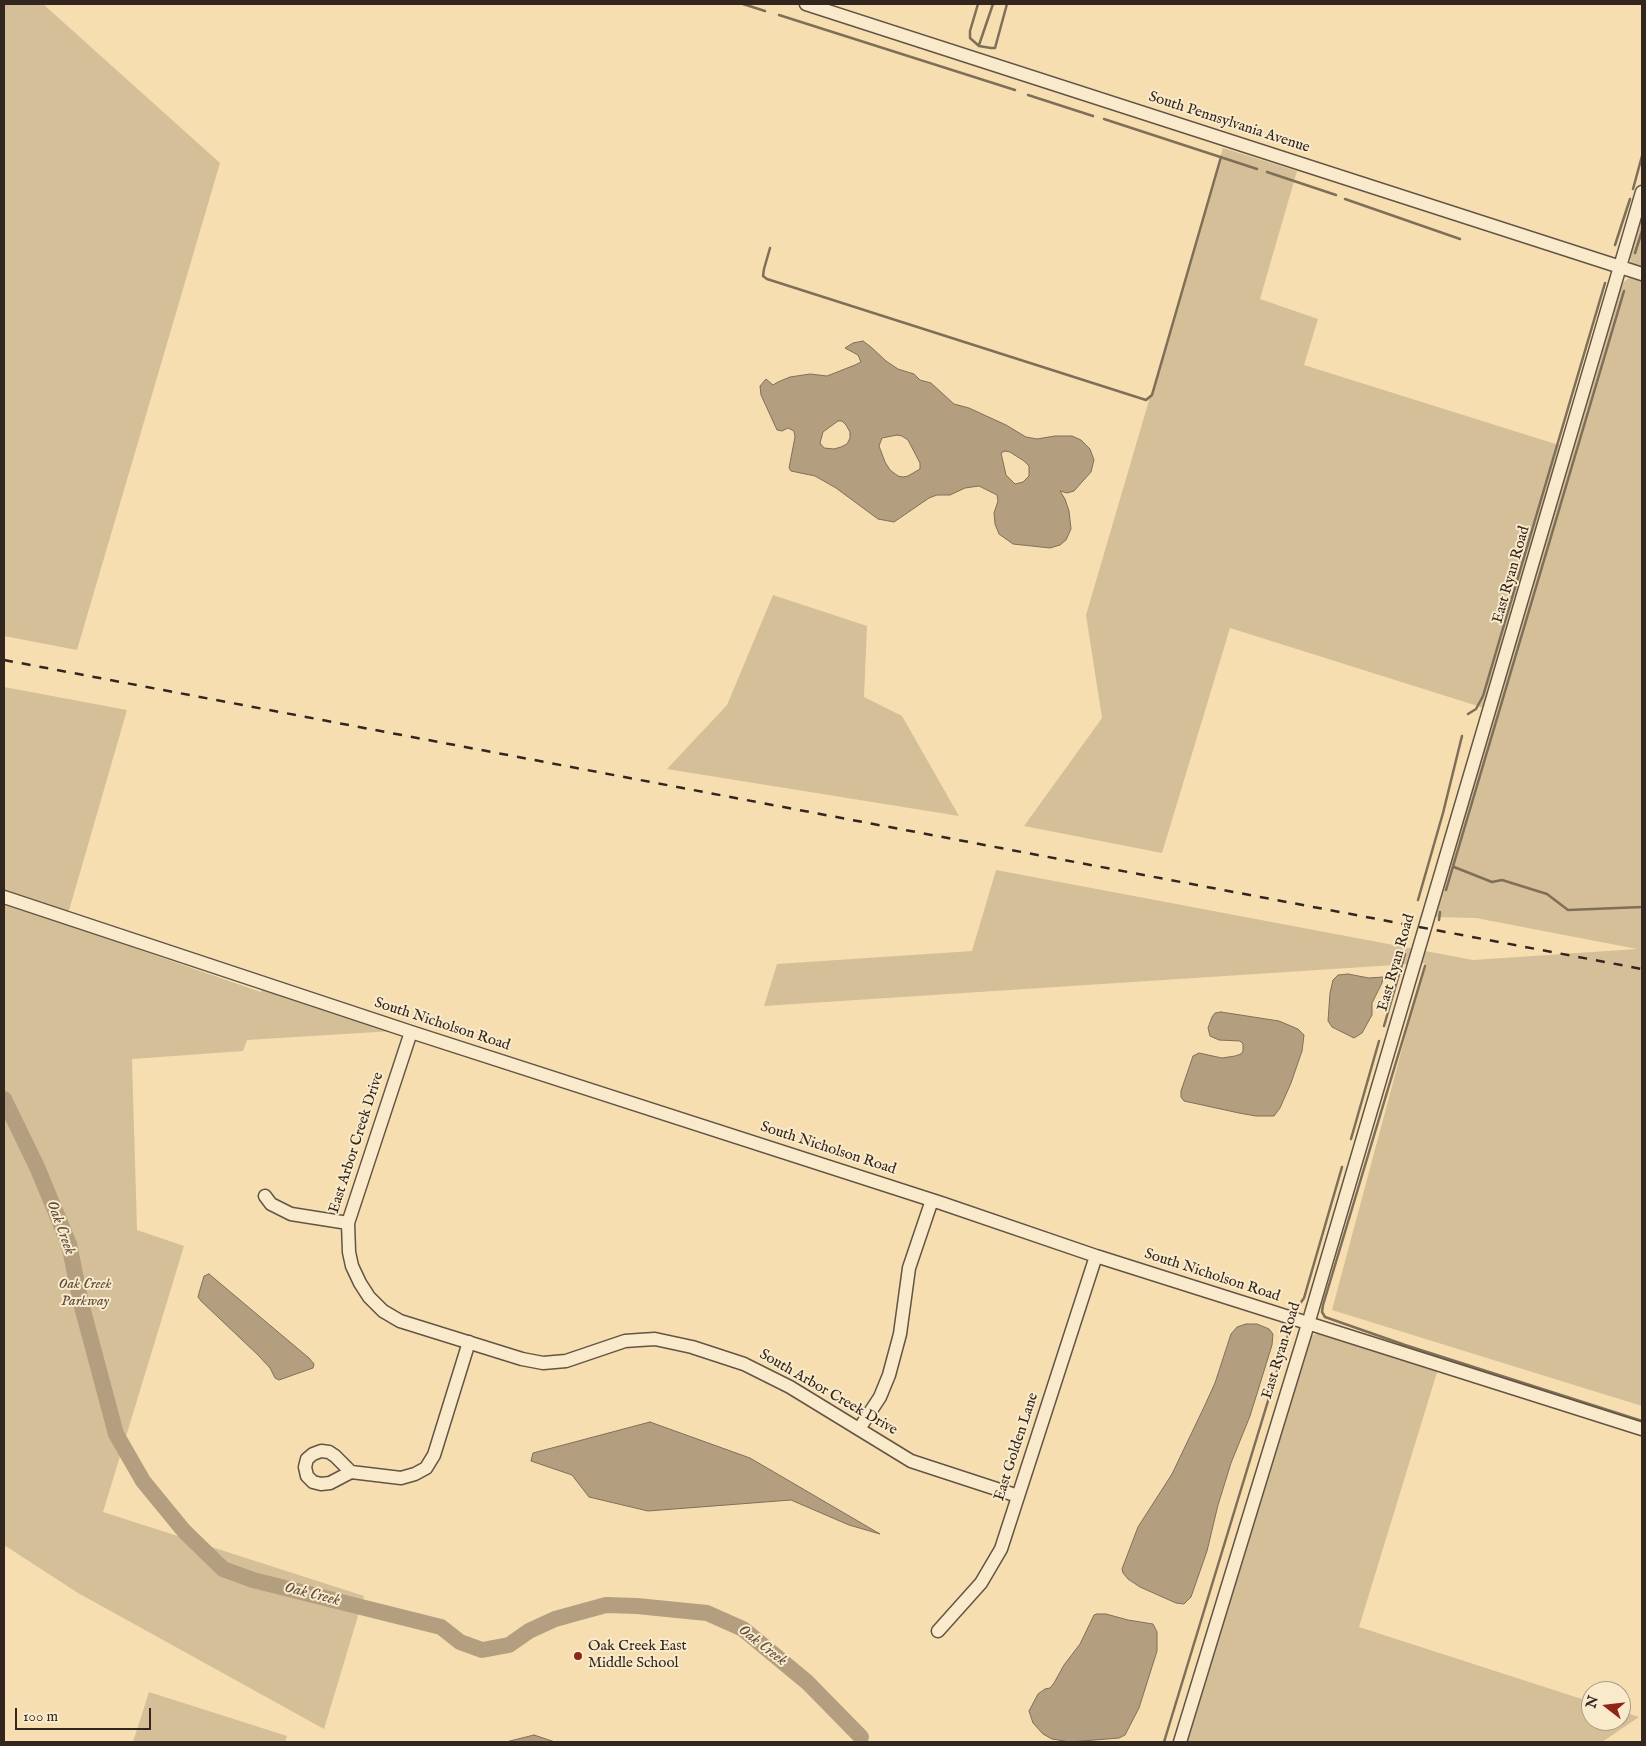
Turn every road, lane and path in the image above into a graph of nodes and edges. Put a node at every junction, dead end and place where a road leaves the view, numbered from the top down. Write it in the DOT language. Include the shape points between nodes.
graph roads {
  1 [pos="806,4"];
  2 [pos="1642,192"];
  3 [pos="1620,267"];
  4 [pos="1642,274"];
  5 [pos="4,897"];
  6 [pos="411,1032"];
  7 [pos="264,1196"];
  8 [pos="932,1200"];
  9 [pos="348,1223"];
  10 [pos="1096,1256"];
  11 [pos="352,1266"];
  12 [pos="1308,1324"];
  13 [pos="469,1342"];
  14 [pos="859,1429"];
  15 [pos="1642,1429"];
  16 [pos="351,1472"];
  17 [pos="1018,1496"];
  18 [pos="938,1631"];
  19 [pos="1180,1742"];
  1 -- 3 [label="street, South Pennsylvania Avenue"];
  2 -- 3 [label="street, East Ryan Road"];
  3 -- 4 [label="street, South Pennsylvania Avenue"];
  3 -- 12 [label="street, East Ryan Road"];
  5 -- 6 [label="street, South Nicholson Road"];
  6 -- 8 [label="street, South Nicholson Road"];
  6 -- 9 [label="street, East Arbor Creek Drive"];
  7 -- 9 [label="street" via="271,1204 292,1214"];
  8 -- 10 [label="street, South Nicholson Road"];
  8 -- 14 [label="street" via="909,1268 900,1334 889,1375 880,1397"];
  9 -- 11 [label="street, East Arbor Creek Drive"];
  10 -- 12 [label="street, South Nicholson Road"];
  10 -- 17 [label="street, East Golden Lane"];
  11 -- 13 [label="street, South Arbor Creek Drive" via="369,1297 383,1311 400,1321"];
  12 -- 15 [label="street, South Nicholson Road"];
  12 -- 19 [label="street, East Ryan Road"];
  13 -- 14 [label="street, South Arbor Creek Drive" via="544,1363 566,1361 625,1341 655,1339 692,1346 744,1364 790,1387"];
  13 -- 16 [label="street" via="434,1455 426,1468 401,1478"];
  14 -- 17 [label="street, South Arbor Creek Drive" via="911,1460"];
  17 -- 18 [label="street, East Golden Lane" via="1001,1549 981,1583"];
}
